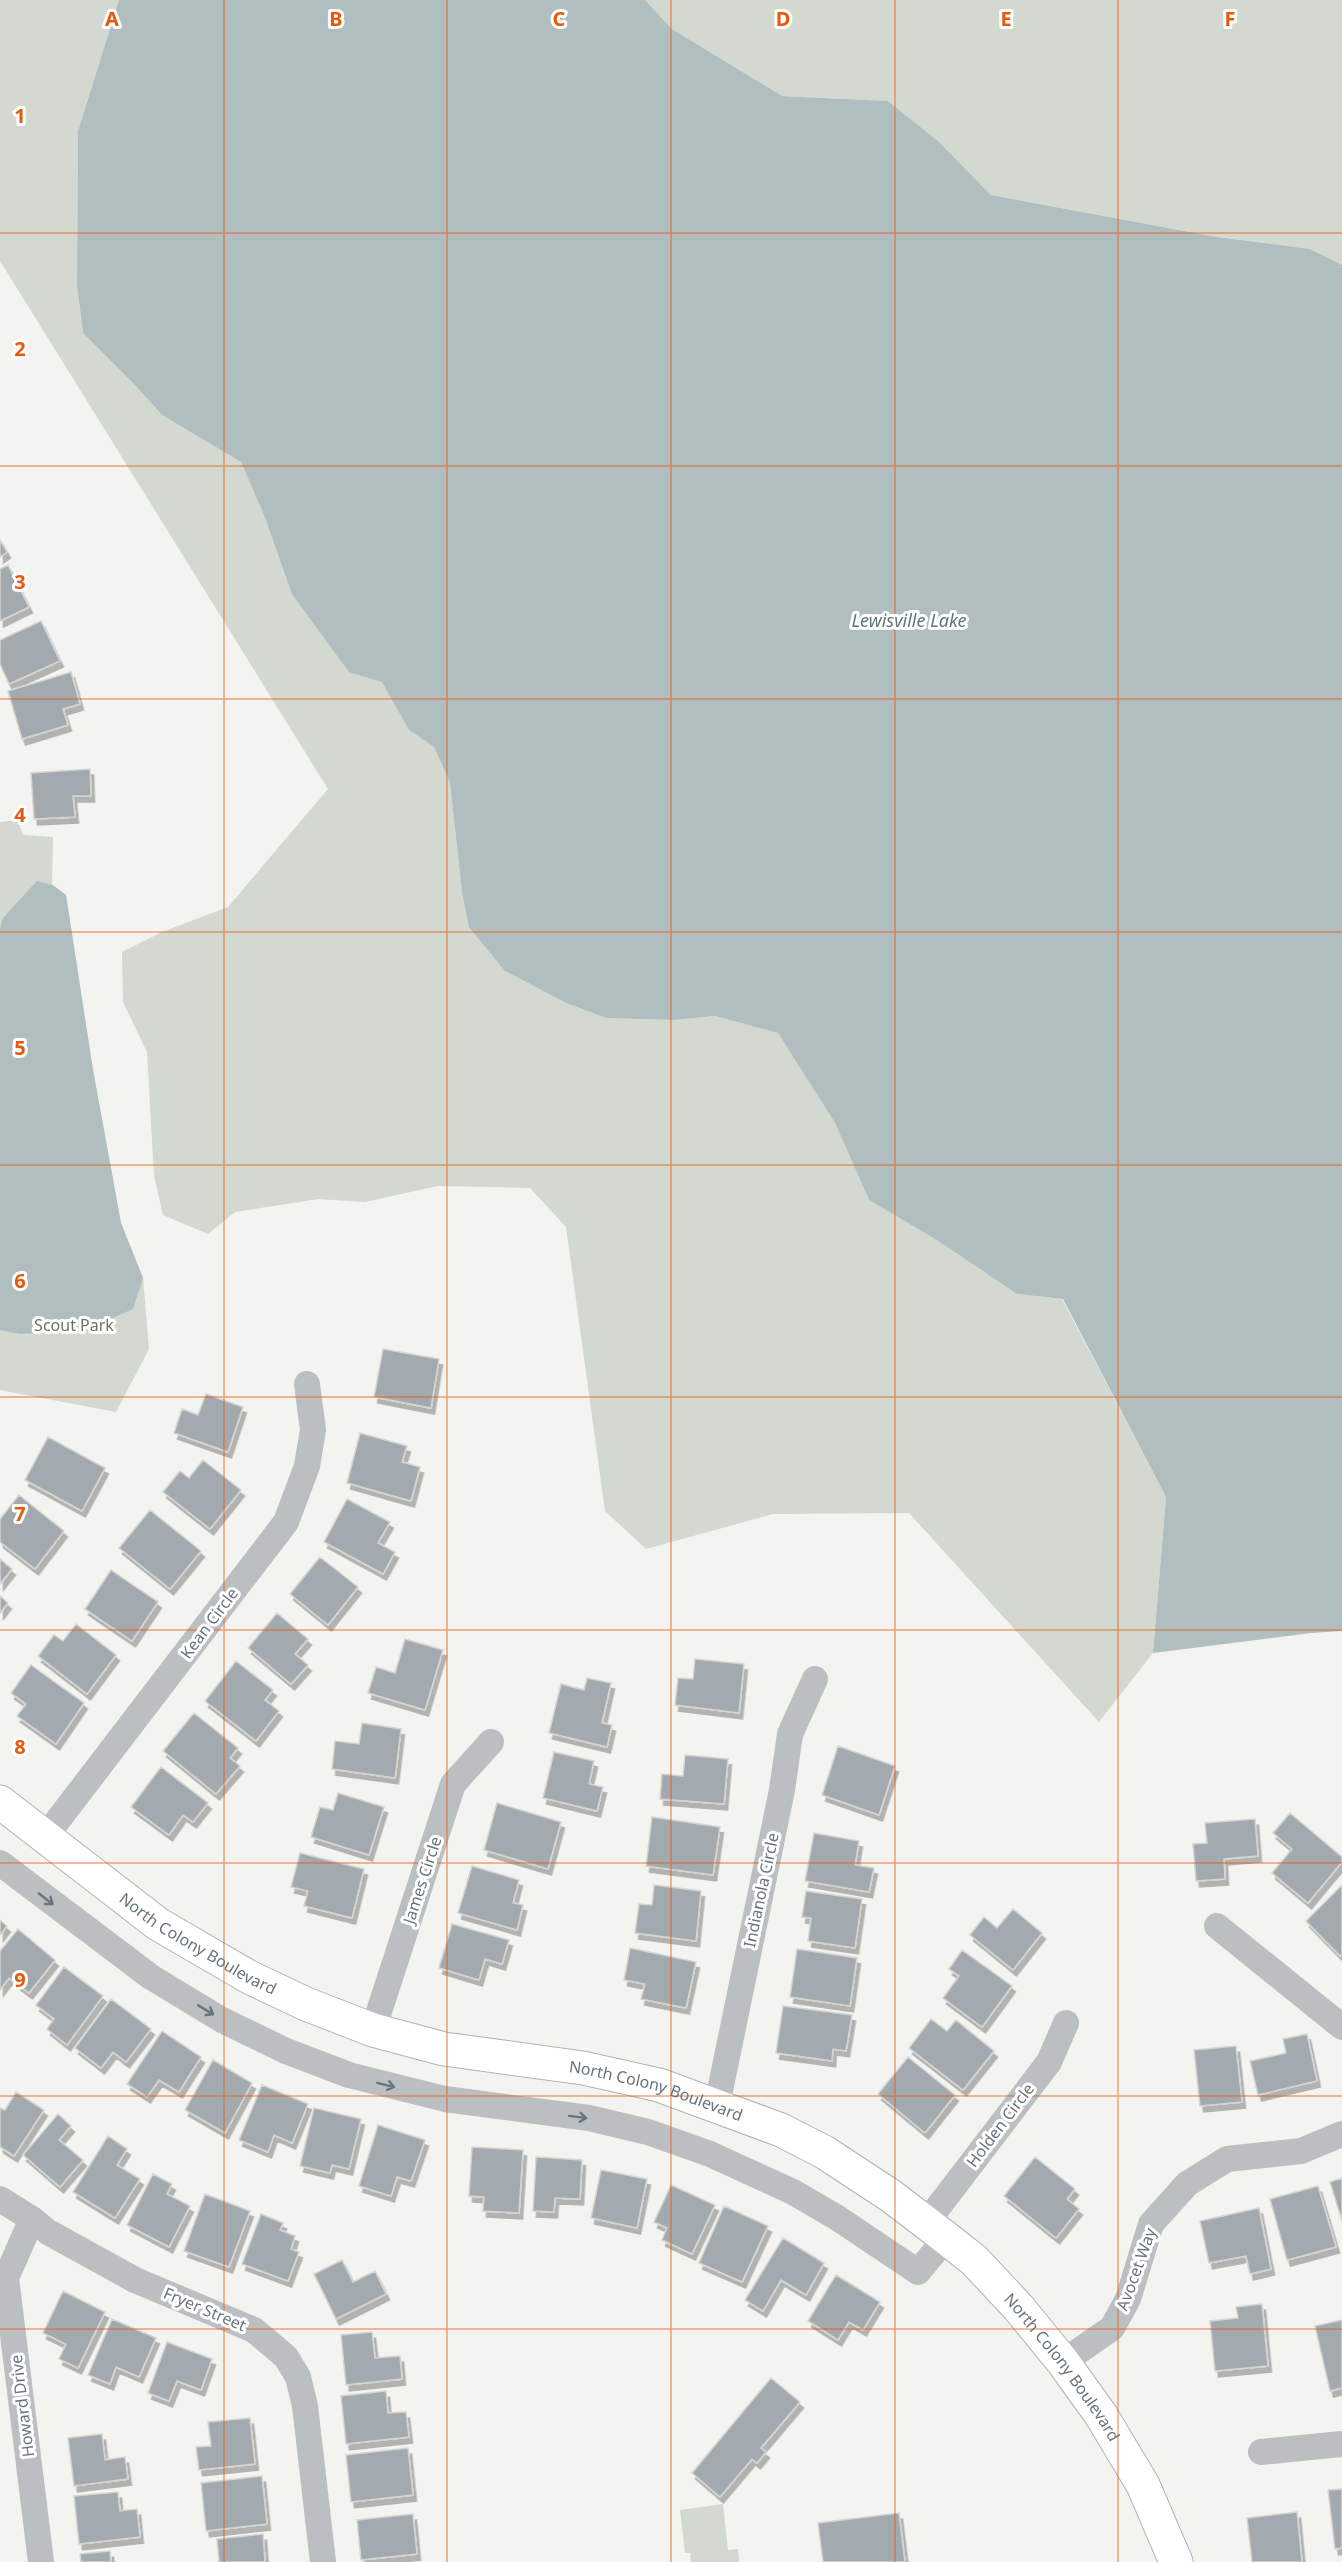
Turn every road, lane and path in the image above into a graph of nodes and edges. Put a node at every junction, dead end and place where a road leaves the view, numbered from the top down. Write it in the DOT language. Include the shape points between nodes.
graph roads {
  1 [pos="307,1384"];
  2 [pos="815,1679"];
  3 [pos="491,1742"];
  4 [pos="0,1802"];
  5 [pos="45,1837"];
  6 [pos="0,1863"];
  7 [pos="1217,1926"];
  8 [pos="1066,2023"];
  9 [pos="1342,2027"];
  10 [pos="373,2030"];
  11 [pos="717,2106"];
  12 [pos="1342,2134"];
  13 [pos="0,2199"];
  14 [pos="32,2218"];
  15 [pos="936,2230"];
  16 [pos="1063,2362"];
  17 [pos="1342,2444"];
  18 [pos="1261,2452"];
  19 [pos="41,2562"];
  20 [pos="323,2562"];
  21 [pos="1176,2562"];
  1 -- 5 [label="street, Kean Circle" via="313,1430 307,1466 286,1522"];
  2 -- 11 [label="street, Indianola Circle" via="790,1734"];
  3 -- 10 [label="street, James Circle" via="453,1784"];
  4 -- 5 [label="main road, North Colony Boulevard"];
  5 -- 10 [label="main road, North Colony Boulevard" via="159,1924 249,1977"];
  6 -- 15 [label="street, Holden Circle, one-way" via="151,1977 286,2051 349,2075 445,2099 589,2118 648,2132 793,2192 918,2272"];
  7 -- 9 [label="street"];
  8 -- 15 [label="street, Holden Circle" via="1048,2062"];
  10 -- 11 [label="main road, North Colony Boulevard" via="444,2049 583,2068 659,2085"];
  11 -- 15 [label="main road, North Colony Boulevard" via="781,2130 824,2152"];
  12 -- 16 [label="street, Avocet Way" via="1301,2151 1227,2159 1187,2184 1152,2224 1128,2299 1112,2328"];
  13 -- 14 [label="street, Fryer Street"];
  14 -- 19 [label="street, Howard Drive" via="6,2278"];
  14 -- 20 [label="street, Fryer Street" via="48,2232 135,2280 254,2330 286,2357 298,2377 305,2406"];
  15 -- 16 [label="main road, North Colony Boulevard" via="992,2278"];
  16 -- 21 [label="main road, North Colony Boulevard" via="1143,2485"];
  17 -- 18 [label="street"];
}
